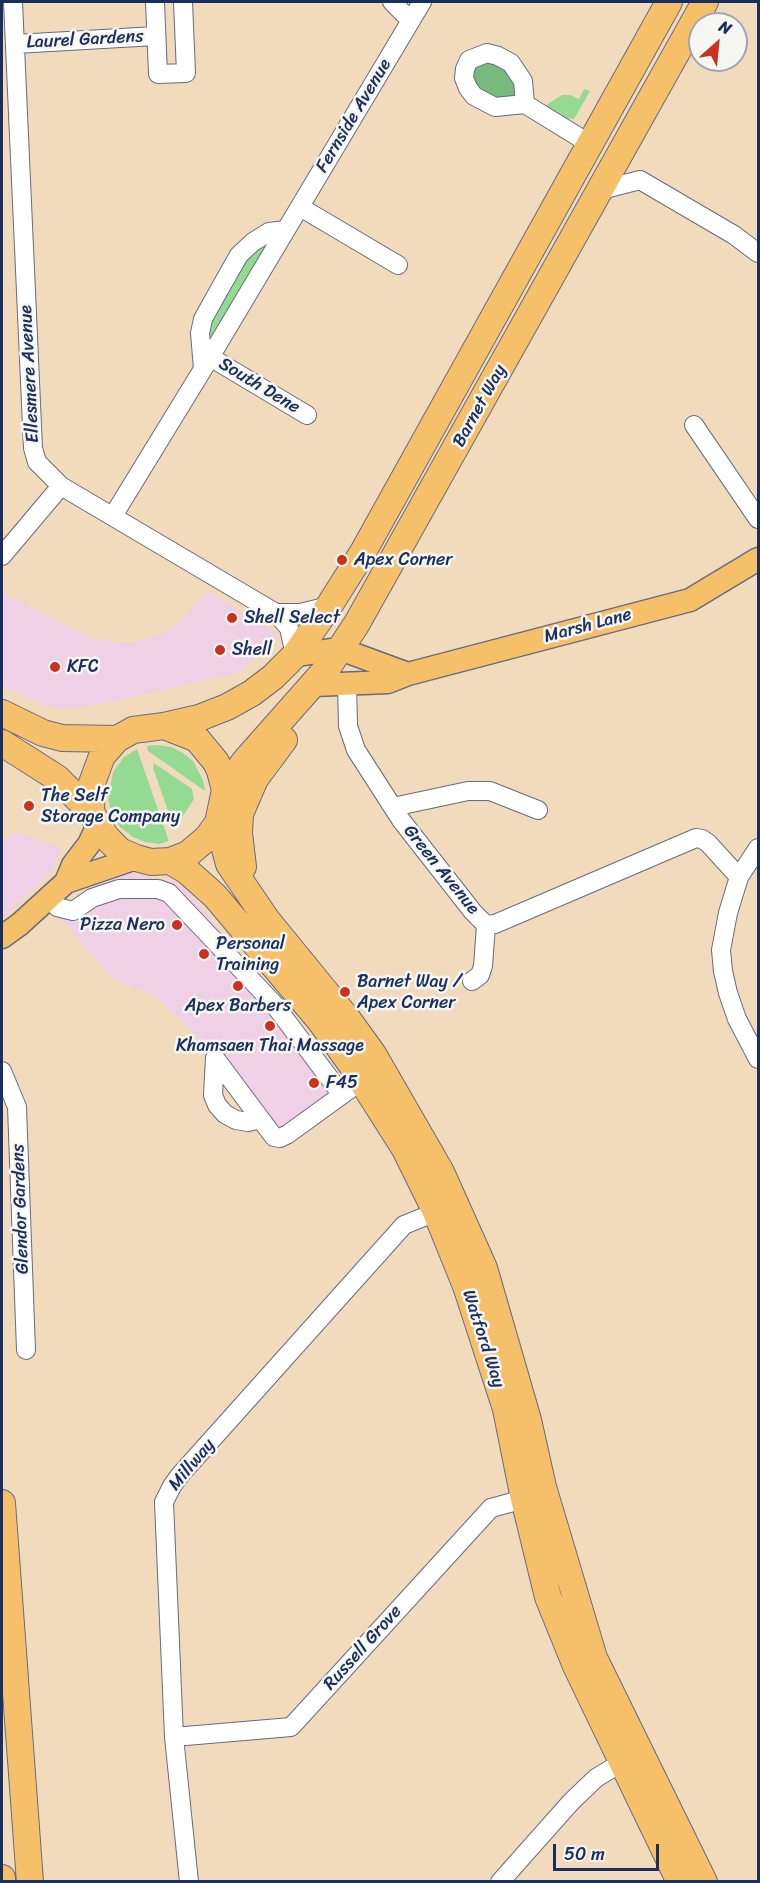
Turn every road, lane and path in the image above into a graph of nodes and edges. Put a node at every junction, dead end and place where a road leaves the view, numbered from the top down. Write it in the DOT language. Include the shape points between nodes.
graph roads {
  1 [pos="14,2"];
  2 [pos="155,2"];
  3 [pos="183,2"];
  4 [pos="392,2"];
  5 [pos="422,2"];
  6 [pos="669,2"];
  7 [pos="705,2"];
  8 [pos="410,20"];
  9 [pos="156,36"];
  10 [pos="15,44"];
  11 [pos="525,104"];
  12 [pos="590,144"];
  13 [pos="601,190"];
  14 [pos="300,207"];
  15 [pos="286,230"];
  16 [pos="759,253"];
  17 [pos="398,265"];
  18 [pos="207,363"];
  19 [pos="307,415"];
  20 [pos="694,425"];
  21 [pos="61,486"];
  22 [pos="113,516"];
  23 [pos="759,519"];
  24 [pos="2,556"];
  25 [pos="759,559"];
  26 [pos="329,606"];
  27 [pos="276,613"];
  28 [pos="340,649"];
  29 [pos="295,654"];
  30 [pos="408,674"];
  31 [pos="347,684"];
  32 [pos="314,685"];
  33 [pos="2,713"];
  34 [pos="164,726"];
  35 [pos="117,739"];
  36 [pos="2,743"];
  37 [pos="225,790"];
  38 [pos="393,807"];
  39 [pos="538,810"];
  40 [pos="94,819"];
  41 [pos="218,823"];
  42 [pos="759,848"];
  43 [pos="136,858"];
  44 [pos="170,861"];
  45 [pos="739,877"];
  46 [pos="66,882"];
  47 [pos="242,884"];
  48 [pos="48,898"];
  49 [pos="486,925"];
  50 [pos="2,937"];
  51 [pos="472,981"];
  52 [pos="759,1059"];
  53 [pos="2,1071"];
  54 [pos="352,1088"];
  55 [pos="260,1119"];
  56 [pos="436,1212"];
  57 [pos="26,1350"];
  58 [pos="524,1499"];
  59 [pos="2,1503"];
  60 [pos="174,1737"];
  61 [pos="624,1761"];
  62 [pos="30,1881"];
  63 [pos="189,1881"];
  64 [pos="500,1881"];
  65 [pos="680,1881"];
  66 [pos="704,1881"];
  1 -- 10 [label="street, Ellesmere Avenue"];
  2 -- 9 [label="street, Laurel Gardens"];
  3 -- 9 [label="street, Laurel Gardens" via="186,73 158,74"];
  4 -- 8 [label="street"];
  5 -- 8 [label="street, Fernside Avenue"];
  6 -- 12 [label="highway, Barnet Way"];
  7 -- 13 [label="highway, Barnet Way"];
  8 -- 14 [label="street, Fernside Avenue"];
  9 -- 10 [label="street, Laurel Gardens"];
  10 -- 21 [label="street, Ellesmere Avenue" via="33,448 37,462"];
  11 -- 12 [label="street"];
  12 -- 26 [label="highway, Barnet Way" via="363,552"];
  13 -- 16 [label="street" via="640,180"];
  13 -- 28 [label="highway, Barnet Way"];
  14 -- 15 [label="street, Fernside Avenue"];
  14 -- 17 [label="street"];
  15 -- 18 [label="street, Fernside Avenue"];
  15 -- 18 [label="street" via="269,232 239,255 203,319 200,333"];
  18 -- 19 [label="street, South Dene"];
  18 -- 22 [label="street, Fernside Avenue"];
  20 -- 23 [label="street"];
  21 -- 22 [label="street, Ellesmere Avenue"];
  21 -- 24 [label="street"];
  22 -- 27 [label="street, Ellesmere Avenue"];
  25 -- 30 [label="main road, Marsh Lane" via="690,600"];
  26 -- 27 [label="street" via="300,613"];
  26 -- 29 [label="highway, Barnet Way"];
  27 -- 29 [label="street, Ellesmere Avenue" via="289,628"];
  28 -- 29 [label="main road"];
  28 -- 30 [label="main road"];
  28 -- 32 [label="highway, Barnet Way"];
  29 -- 34 [label="highway, Barnet Way" via="252,693 199,718"];
  30 -- 31 [label="main road, Marsh Lane" via="388,682"];
  31 -- 32 [label="main road, Marsh Lane"];
  31 -- 38 [label="street, Green Avenue" via="348,726 356,750"];
  32 -- 37 [label="highway, Barnet Way" via="244,762"];
  32 -- 47 [label="highway" via="308,708 246,797 239,833 244,860"];
  33 -- 35 [label="highway" via="62,738"];
  34 -- 35 [label="highway" via="134,730"];
  34 -- 37 [label="highway" via="197,740 220,771"];
  35 -- 40 [label="highway" via="102,756 92,783"];
  36 -- 40 [label="highway" via="57,778"];
  37 -- 41 [label="highway"];
  38 -- 39 [label="street" via="468,791 490,791"];
  38 -- 49 [label="street, Green Avenue"];
  40 -- 43 [label="highway" via="120,851"];
  40 -- 46 [label="main road" via="89,844"];
  41 -- 44 [label="highway" via="188,854"];
  41 -- 47 [label="highway, Watford Way" via="229,864"];
  42 -- 45 [label="street"];
  43 -- 44 [label="highway"];
  43 -- 46 [label="main road"];
  44 -- 54 [label="highway, Watford Way" via="215,896 321,1022"];
  45 -- 49 [label="street, Green Avenue" via="708,843 696,838"];
  45 -- 52 [label="street" via="728,913 723,971 738,1019"];
  46 -- 48 [label="main road"];
  47 -- 66 [label="highway, Watford Way" via="373,1054 441,1172 484,1268 594,1658"];
  48 -- 50 [label="main road"];
  48 -- 54 [label="street" via="57,907 73,911 92,898 119,889 158,889 170,893"];
  49 -- 51 [label="street" via="483,966"];
  53 -- 57 [label="street, Glendor Gardens" via="17,1107"];
  54 -- 55 [label="street" via="286,1136 274,1137"];
  54 -- 56 [label="highway, Watford Way" via="405,1149"];
  55 -- 55 [label="street" via="236,1120 217,1105 213,1095 215,1058"];
  56 -- 58 [label="highway, Watford Way" via="466,1286 506,1409"];
  56 -- 60 [label="street, Millway" via="404,1225 167,1494 163,1512"];
  58 -- 60 [label="street, Russell Grove" via="491,1508 291,1727"];
  58 -- 61 [label="highway, Watford Way" via="548,1597 576,1665"];
  59 -- 62 [label="highway"];
  60 -- 63 [label="street, Millway"];
  61 -- 64 [label="street" via="596,1778 571,1802"];
  61 -- 65 [label="highway, Watford Way"];
}
